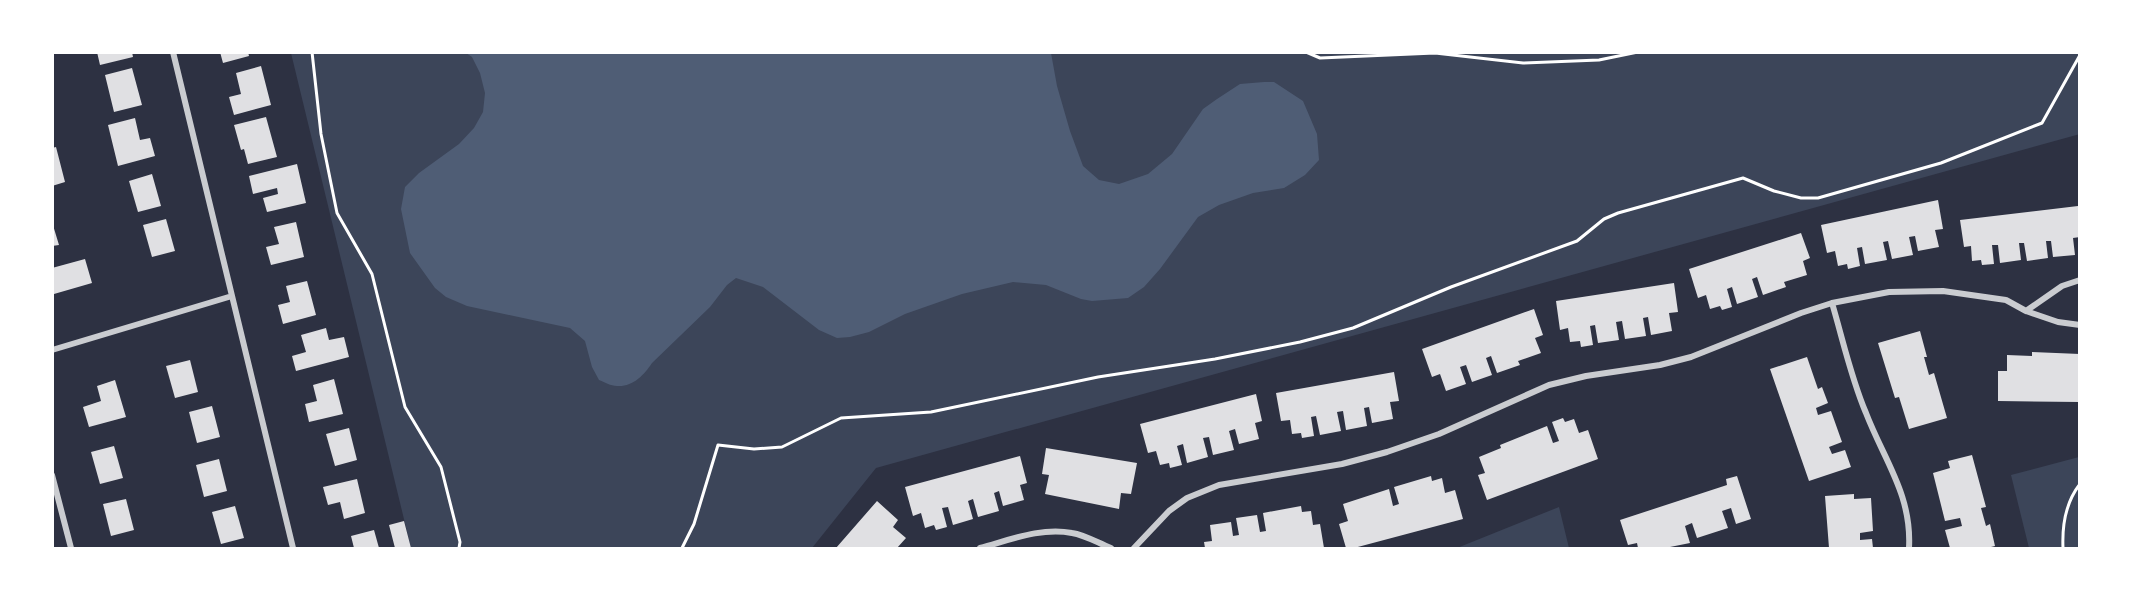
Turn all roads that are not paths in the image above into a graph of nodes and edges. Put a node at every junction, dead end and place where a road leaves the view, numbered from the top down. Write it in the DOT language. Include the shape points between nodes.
graph roads {
  1 [pos="173,52"];
  2 [pos="2079,280"];
  3 [pos="232,296"];
  4 [pos="1832,303"];
  5 [pos="2026,311"];
  6 [pos="2079,325"];
  7 [pos="52,350"];
  8 [pos="52,475"];
  9 [pos="71,549"];
  10 [pos="293,549"];
  11 [pos="980,549"];
  12 [pos="1111,549"];
  13 [pos="1134,549"];
  14 [pos="1909,549"];
  1 -- 3 [label="street"];
  2 -- 5 [label="street" via="2062,286"];
  3 -- 7 [label="street"];
  3 -- 10 [label="street"];
  4 -- 5 [label="street" via="1889,292 1943,291 2006,300"];
  4 -- 13 [label="street" via="1691,357 1549,385 1387,452 1342,464 1219,484 1169,511"];
  4 -- 14 [label="street" via="1857,390 1903,496"];
  5 -- 6 [label="street"];
  8 -- 9 [label="street"];
  11 -- 12 [label="street" via="1055,531 1080,535"];
}
